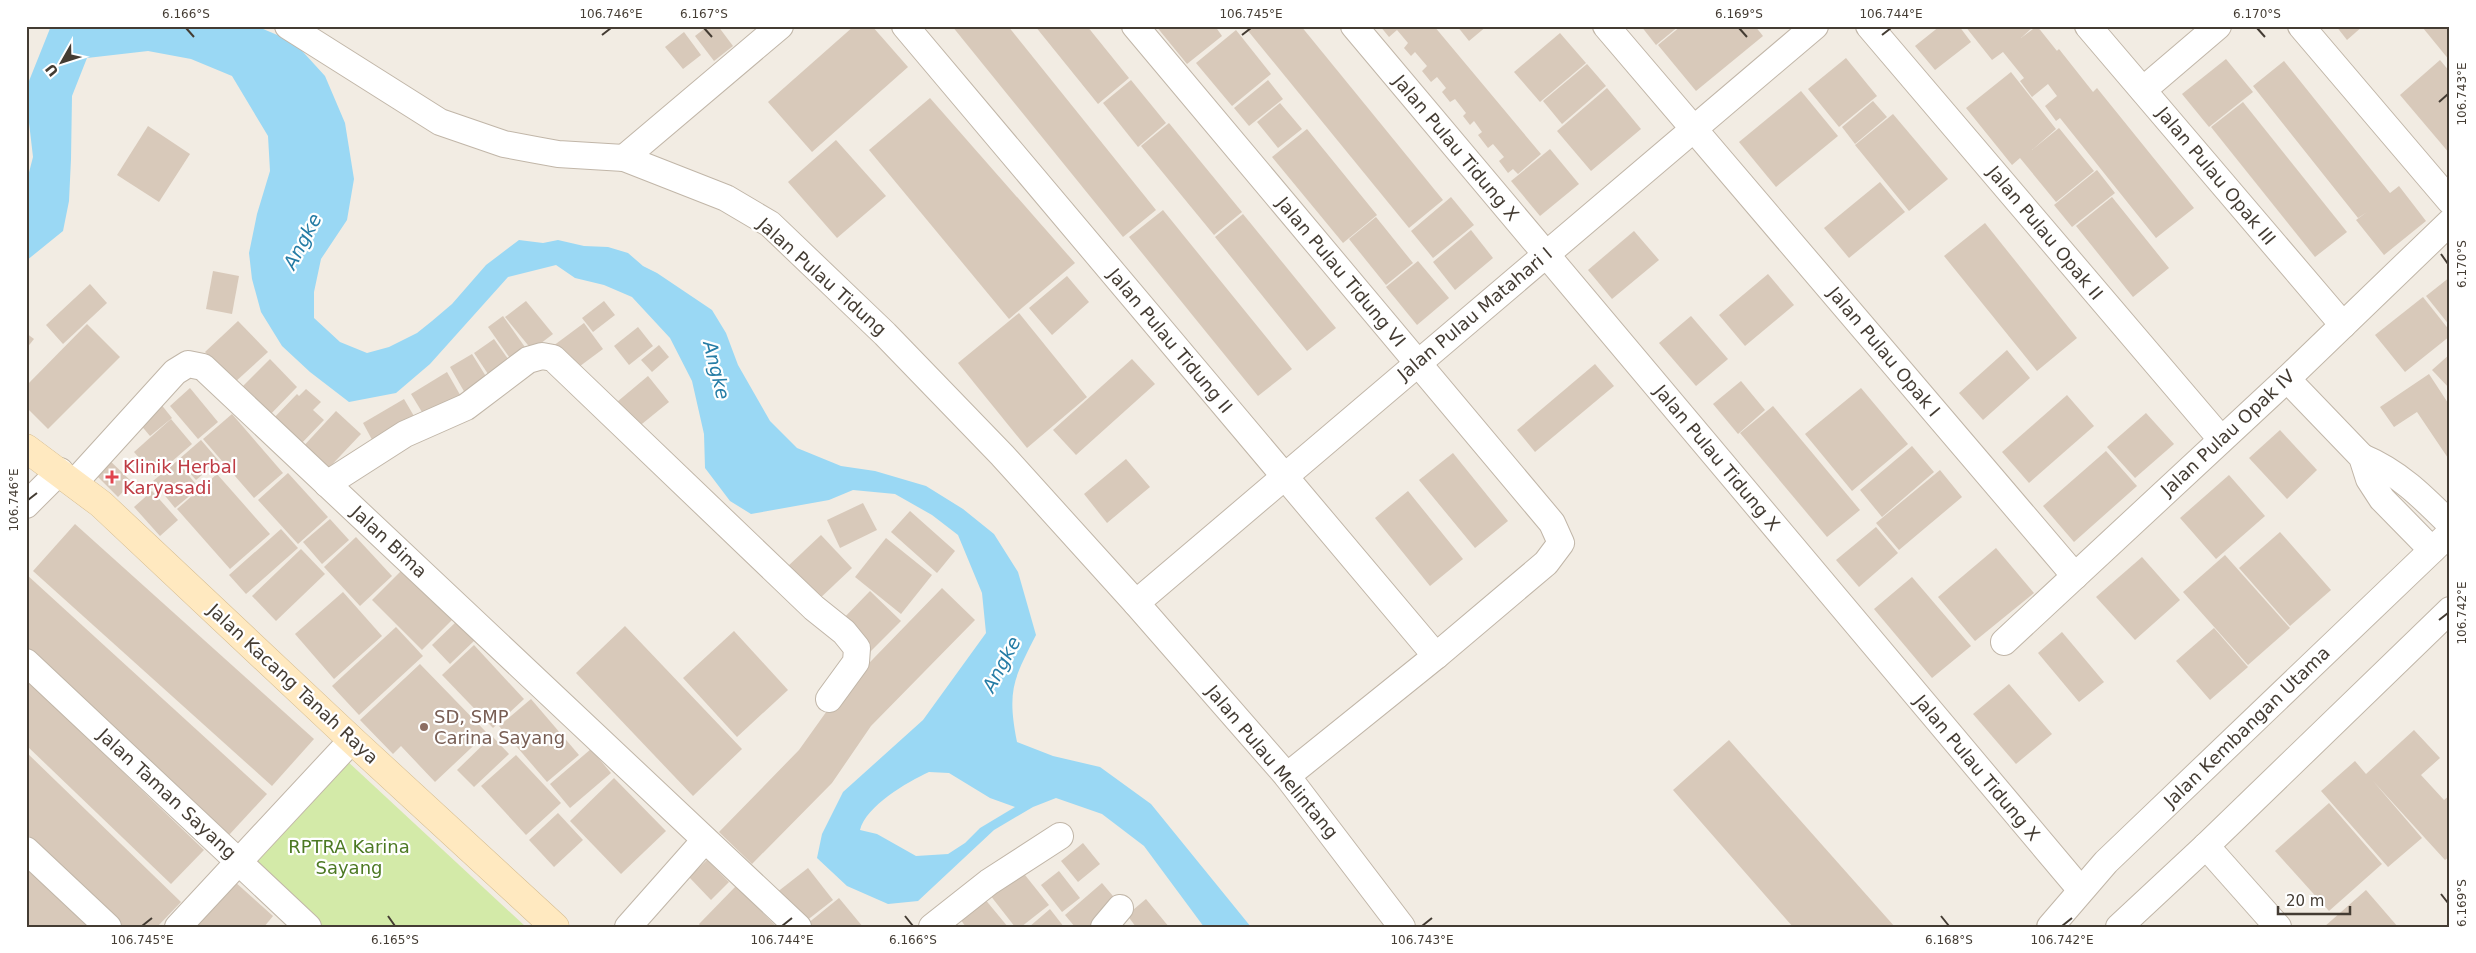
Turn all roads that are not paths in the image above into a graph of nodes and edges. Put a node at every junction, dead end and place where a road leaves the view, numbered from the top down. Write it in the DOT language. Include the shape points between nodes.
graph roads {
  1 [pos="288,26"];
  2 [pos="780,26"];
  3 [pos="905,26"];
  4 [pos="1135,26"];
  5 [pos="1354,26"];
  6 [pos="1606,26"];
  7 [pos="1815,26"];
  8 [pos="1869,26"];
  9 [pos="2088,26"];
  10 [pos="2218,26"];
  11 [pos="2301,26"];
  12 [pos="2143,90"];
  13 [pos="1694,129"];
  14 [pos="624,158"];
  15 [pos="2450,200"];
  16 [pos="2450,222"];
  17 [pos="1546,254"];
  18 [pos="2343,325"];
  19 [pos="1418,363"];
  20 [pos="2287,379"];
  21 [pos="2221,439"];
  22 [pos="26,448"];
  23 [pos="1284,476"];
  24 [pos="67,477"];
  25 [pos="326,484"];
  26 [pos="26,505"];
  27 [pos="2445,538"];
  28 [pos="2075,576"];
  29 [pos="1136,602"];
  30 [pos="2450,610"];
  31 [pos="2004,642"];
  32 [pos="1436,656"];
  33 [pos="26,662"];
  34 [pos="829,699"];
  35 [pos="352,740"];
  36 [pos="1287,776"];
  37 [pos="1060,836"];
  38 [pos="705,840"];
  39 [pos="2206,846"];
  40 [pos="26,850"];
  41 [pos="239,861"];
  42 [pos="2080,889"];
  43 [pos="549,925"];
  44 [pos="108,927"];
  45 [pos="178,927"];
  46 [pos="308,927"];
  47 [pos="628,927"];
  48 [pos="798,927"];
  49 [pos="932,927"];
  50 [pos="1402,927"];
  51 [pos="2050,927"];
  52 [pos="2119,927"];
  53 [pos="2278,927"];
  1 -- 14 [label="street, Jalan Pulau Tidung" via="440,122 504,144 543,152"];
  2 -- 14 [label="street"];
  3 -- 23 [label="street, Jalan Pulau Tidung II"];
  4 -- 19 [label="street, Jalan Pulau Tidung VI"];
  5 -- 17 [label="street, Jalan Pulau Tidung X"];
  6 -- 13 [label="street, Jalan Pulau Opak I"];
  7 -- 13 [label="street, Jalan Pulau Matahari I"];
  8 -- 21 [label="street, Jalan Pulau Opak II"];
  9 -- 12 [label="street, Jalan Pulau Opak III"];
  10 -- 12 [label="street"];
  11 -- 15 [label="street"];
  12 -- 18 [label="street, Jalan Pulau Opak III"];
  13 -- 17 [label="street, Jalan Pulau Matahari I"];
  13 -- 28 [label="street, Jalan Pulau Opak I"];
  14 -- 29 [label="street, Jalan Pulau Tidung" via="726,198 770,224 879,327 989,440"];
  16 -- 18 [label="street, Jalan Pulau Opak IV"];
  17 -- 19 [label="street, Jalan Pulau Matahari I"];
  17 -- 42 [label="street, Jalan Pulau Tidung X"];
  18 -- 20 [label="street, Jalan Pulau Opak IV"];
  19 -- 23 [label="street, Jalan Pulau Matahari I"];
  19 -- 32 [label="street, Jalan Pulau Tidung VI" via="1552,523 1561,544 1546,562"];
  20 -- 21 [label="street, Jalan Pulau Opak IV"];
  20 -- 27 [label="street" via="2362,457 2402,478"];
  21 -- 28 [label="street, Jalan Pulau Opak IV"];
  22 -- 24 [label="street, Jalan Kacang Tanah Raya"];
  23 -- 29 [label="street, Jalan Pulau Matahari I"];
  23 -- 32 [label="street, Jalan Pulau Tidung II"];
  24 -- 25 [label="street, Jalan Bima" via="175,372 188,364 202,367"];
  24 -- 26 [label="street, Jalan Bima"];
  24 -- 35 [label="street, Jalan Kacang Tanah Raya" via="101,504"];
  25 -- 34 [label="street" via="405,434 466,407 528,360 542,356 553,358 814,608 844,632 857,648 856,662"];
  25 -- 38 [label="street, Jalan Bima"];
  27 -- 42 [label="street, Jalan Kembangan Utama"];
  28 -- 31 [label="street, Jalan Pulau Opak IV"];
  29 -- 36 [label="street, Jalan Pulau Melintang"];
  30 -- 39 [label="street"];
  32 -- 36 [label="street"];
  33 -- 41 [label="street, Jalan Taman Sayang"];
  35 -- 41 [label="street"];
  35 -- 43 [label="street, Jalan Kacang Tanah Raya"];
  36 -- 50 [label="street, Jalan Pulau Melintang"];
  37 -- 49 [label="street" via="988,882"];
  38 -- 47 [label="street"];
  38 -- 48 [label="street, Jalan Bima"];
  39 -- 52 [label="street"];
  39 -- 53 [label="street"];
  40 -- 44 [label="street"];
  41 -- 45 [label="street"];
  41 -- 46 [label="street, Jalan Taman Sayang"];
  42 -- 51 [label="street, Jalan Kembangan Utama"];
}
